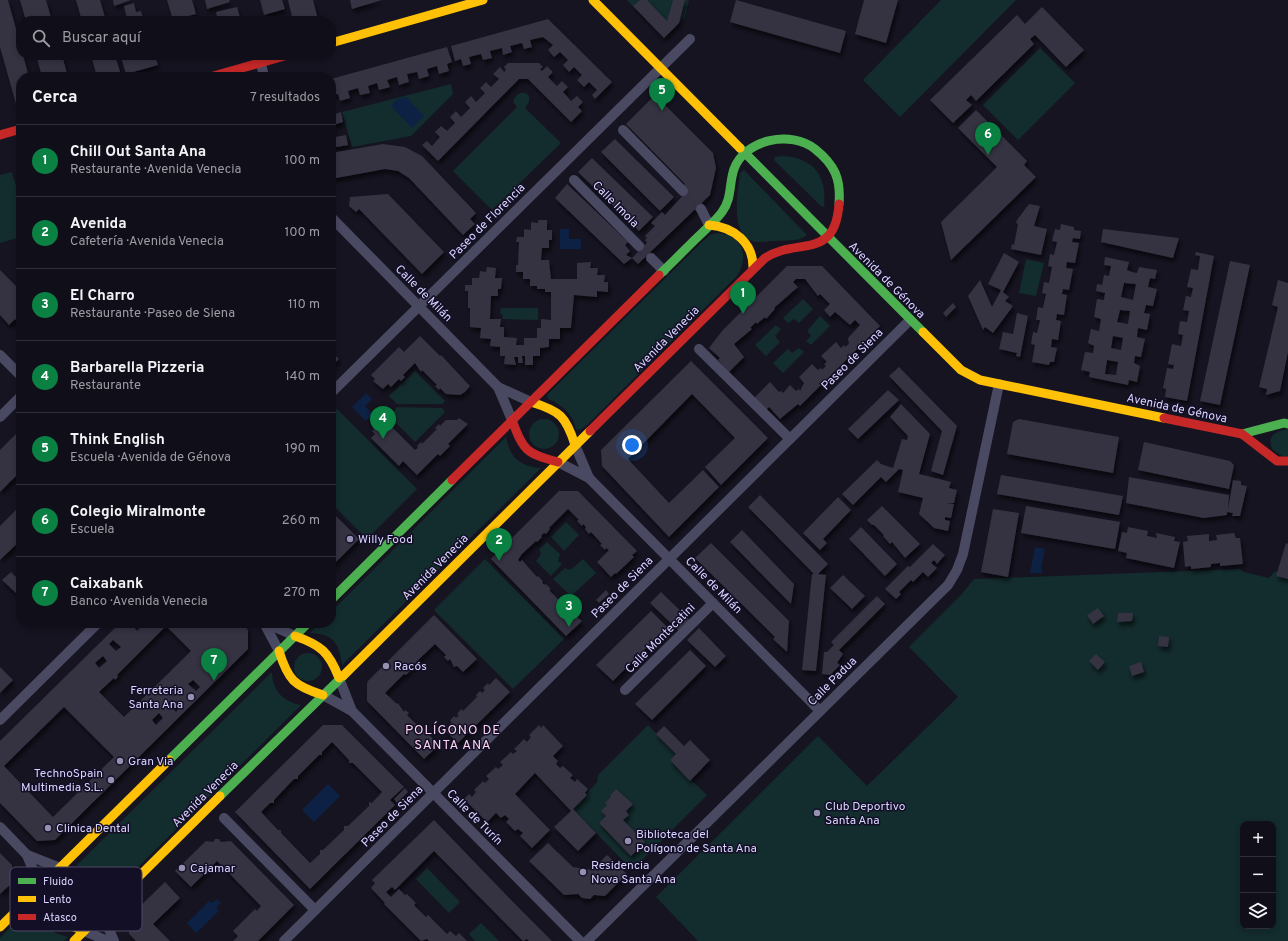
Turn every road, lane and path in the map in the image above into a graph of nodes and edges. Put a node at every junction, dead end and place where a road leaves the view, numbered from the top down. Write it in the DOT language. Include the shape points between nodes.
graph roads {
  1 [pos="483,0"];
  2 [pos="593,0"];
  3 [pos="690,39"];
  4 [pos="336,42"];
  5 [pos="271,60"];
  6 [pos="261,63"];
  7 [pos="661,67"];
  8 [pos="228,72"];
  9 [pos="263,72"];
  10 [pos="16,130"];
  11 [pos="623,130"];
  12 [pos="0,135"];
  13 [pos="745,153"];
  14 [pos="574,180"];
  15 [pos="683,191"];
  16 [pos="701,209"];
  17 [pos="336,222"];
  18 [pos="709,225"];
  19 [pos="828,236"];
  20 [pos="639,246"];
  21 [pos="651,258"];
  22 [pos="753,269"];
  23 [pos="664,270"];
  24 [pos="419,306"];
  25 [pos="910,320"];
  26 [pos="699,349"];
  27 [pos="0,355"];
  28 [pos="16,371"];
  29 [pos="999,384"];
  30 [pos="498,386"];
  31 [pos="336,388"];
  32 [pos="16,401"];
  33 [pos="531,402"];
  34 [pos="0,417"];
  35 [pos="512,420"];
  36 [pos="1288,424"];
  37 [pos="1276,425"];
  38 [pos="1242,434"];
  39 [pos="790,439"];
  40 [pos="575,445"];
  41 [pos="1271,457"];
  42 [pos="1288,461"];
  43 [pos="558,462"];
  44 [pos="589,478"];
  45 [pos="669,559"];
  46 [pos="336,595"];
  47 [pos="713,603"];
  48 [pos="93,628"];
  49 [pos="268,628"];
  50 [pos="277,628"];
  51 [pos="303,628"];
  52 [pos="295,636"];
  53 [pos="279,651"];
  54 [pos="339,678"];
  55 [pos="625,690"];
  56 [pos="322,695"];
  57 [pos="352,711"];
  58 [pos="820,711"];
  59 [pos="0,720"];
  60 [pos="433,793"];
  61 [pos="224,818"];
  62 [pos="0,827"];
  63 [pos="28,855"];
  64 [pos="32,867"];
  65 [pos="58,867"];
  66 [pos="61,867"];
  67 [pos="142,873"];
  68 [pos="315,910"];
  69 [pos="10,917"];
  70 [pos="0,927"];
  71 [pos="84,931"];
  72 [pos="110,931"];
  73 [pos="74,941"];
  74 [pos="108,941"];
  75 [pos="114,941"];
  76 [pos="284,941"];
  77 [pos="580,941"];
  78 [pos="587,941"];
  1 -- 4 [label="street"];
  2 -- 7 [label="street, Avenida de Génova"];
  3 -- 7 [label="street, Paseo de Florencia"];
  5 -- 6 [label="street"];
  6 -- 8 [label="street"];
  6 -- 9 [label="street"];
  7 -- 13 [label="street, Avenida de Génova"];
  7 -- 24 [label="street, Paseo de Florencia"];
  10 -- 12 [label="street"];
  11 -- 15 [label="street"];
  13 -- 18 [label="street" via="732,171 725,209"];
  13 -- 19 [label="street, Avenida de Génova"];
  13 -- 19 [label="street" via="762,144 783,140 804,142 823,153 837,173 841,195 837,218"];
  14 -- 20 [label="street, Calle Imola"];
  16 -- 18 [label="street"];
  17 -- 24 [label="street, Calle de Milán"];
  18 -- 22 [label="street" via="726,227 741,238 751,252"];
  18 -- 23 [label="street"];
  19 -- 22 [label="street, Avenida Venecia" via="815,245 776,250"];
  19 -- 25 [label="street, Avenida de Génova"];
  21 -- 23 [label="street"];
  22 -- 40 [label="street, Avenida Venecia"];
  23 -- 33 [label="street"];
  24 -- 30 [label="street, Calle de Milán"];
  24 -- 31 [label="street, Paseo de Florencia"];
  25 -- 29 [label="street, Avenida de Génova" via="961,370 980,380"];
  25 -- 39 [label="street, Paseo de Siena"];
  26 -- 39 [label="street"];
  27 -- 28 [label="street"];
  29 -- 38 [label="street, Avenida de Génova"];
  29 -- 58 [label="street, Calle Padua" via="963,554 957,570 943,590"];
  30 -- 33 [label="street, Calle de Milán"];
  30 -- 35 [label="street, Calle de Milán"];
  32 -- 34 [label="street"];
  33 -- 35 [label="street"];
  33 -- 40 [label="street" via="556,410 568,423"];
  35 -- 43 [label="street" via="520,442 533,455"];
  35 -- 46 [label="street"];
  36 -- 37 [label="street, Avenida de Génova"];
  37 -- 38 [label="street, Avenida de Génova"];
  37 -- 41 [label="street" via="1268,432 1265,440"];
  38 -- 41 [label="street, Avenida de Génova"];
  39 -- 45 [label="street, Paseo de Siena"];
  40 -- 43 [label="street, Avenida Venecia"];
  40 -- 44 [label="street, Calle de Milán"];
  41 -- 42 [label="street, Avenida de Génova" via="1277,461"];
  43 -- 44 [label="street, Calle de Milán"];
  43 -- 54 [label="street, Avenida Venecia"];
  44 -- 45 [label="street, Calle de Milán"];
  45 -- 47 [label="street, Calle de Milán"];
  45 -- 60 [label="street, Paseo de Siena"];
  47 -- 55 [label="street, Calle Montecatini"];
  47 -- 58 [label="street, Calle de Milán"];
  48 -- 59 [label="street"];
  49 -- 53 [label="street"];
  50 -- 52 [label="street"];
  51 -- 52 [label="street"];
  52 -- 53 [label="street"];
  52 -- 54 [label="street" via="317,644 330,656"];
  53 -- 56 [label="street" via="286,674 294,684"];
  53 -- 66 [label="street"];
  54 -- 56 [label="street, Avenida Venecia"];
  54 -- 57 [label="street, Calle de Turín"];
  56 -- 57 [label="street, Calle de Turín"];
  56 -- 67 [label="street, Avenida Venecia"];
  57 -- 60 [label="street, Calle de Turín"];
  58 -- 78 [label="street, Calle Padua"];
  60 -- 68 [label="street, Paseo de Siena"];
  60 -- 77 [label="street, Calle de Turín"];
  61 -- 68 [label="street"];
  62 -- 63 [label="street"];
  63 -- 64 [label="street"];
  63 -- 65 [label="street"];
  68 -- 76 [label="street, Paseo de Siena"];
  69 -- 70 [label="street"];
  71 -- 73 [label="street, Avenida Venecia"];
  71 -- 74 [label="street"];
  72 -- 75 [label="street"];
}
